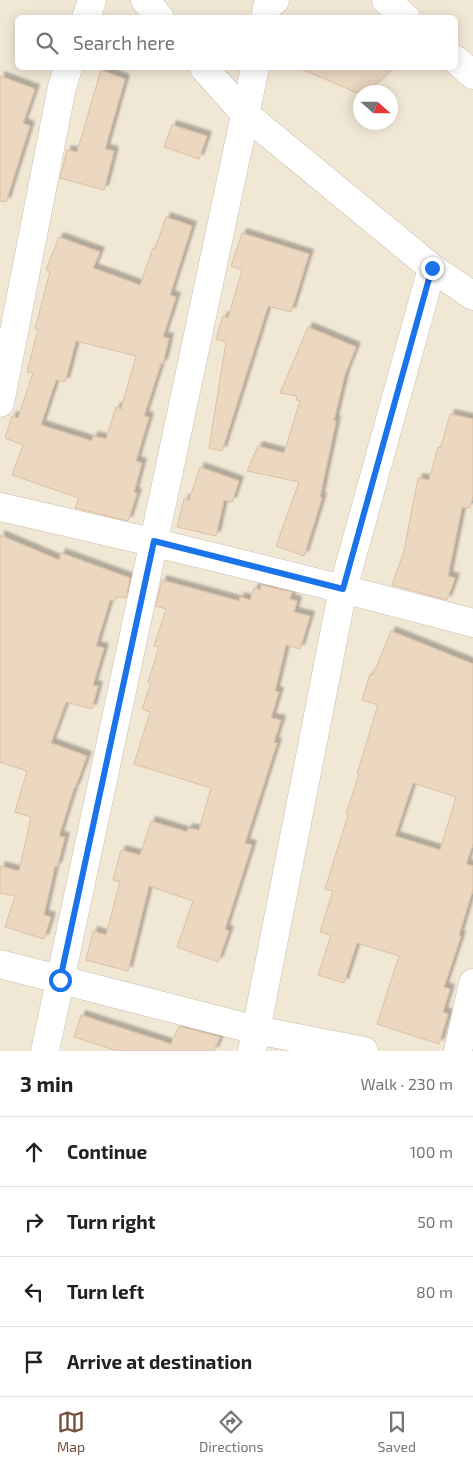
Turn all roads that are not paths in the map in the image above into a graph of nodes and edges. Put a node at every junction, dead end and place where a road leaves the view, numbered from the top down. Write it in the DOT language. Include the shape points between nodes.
graph roads {
  1 [pos="92,0"];
  2 [pos="145,0"];
  3 [pos="275,0"];
  4 [pos="386,0"];
  5 [pos="87,15"];
  6 [pos="158,15"];
  7 [pos="266,15"];
  8 [pos="403,15"];
  9 [pos="458,62"];
  10 [pos="67,70"];
  11 [pos="206,70"];
  12 [pos="255,70"];
  13 [pos="473,75"];
  14 [pos="245,114"];
  15 [pos="432,268"];
  16 [pos="473,296"];
  17 [pos="0,404"];
  18 [pos="0,507"];
  19 [pos="154,541"];
  20 [pos="343,589"];
  21 [pos="473,624"];
  22 [pos="0,964"];
  23 [pos="60,980"];
  24 [pos="473,983"];
  25 [pos="254,1041"];
  26 [pos="45,1051"];
  27 [pos="364,1051"];
  28 [pos="458,1051"];
  1 -- 5 [label="street"];
  2 -- 6 [label="street"];
  3 -- 7 [label="street"];
  4 -- 8 [label="street"];
  9 -- 13 [label="street"];
  10 -- 17 [label="street"];
  11 -- 14 [label="street"];
  12 -- 14 [label="street"];
  14 -- 15 [label="street"];
  14 -- 19 [label="street"];
  15 -- 16 [label="street"];
  15 -- 20 [label="street"];
  18 -- 19 [label="street"];
  19 -- 20 [label="street"];
  19 -- 23 [label="street"];
  20 -- 21 [label="street"];
  20 -- 25 [label="street"];
  22 -- 23 [label="street"];
  23 -- 25 [label="street"];
  23 -- 26 [label="street"];
  24 -- 28 [label="street"];
  25 -- 27 [label="street"];
}
